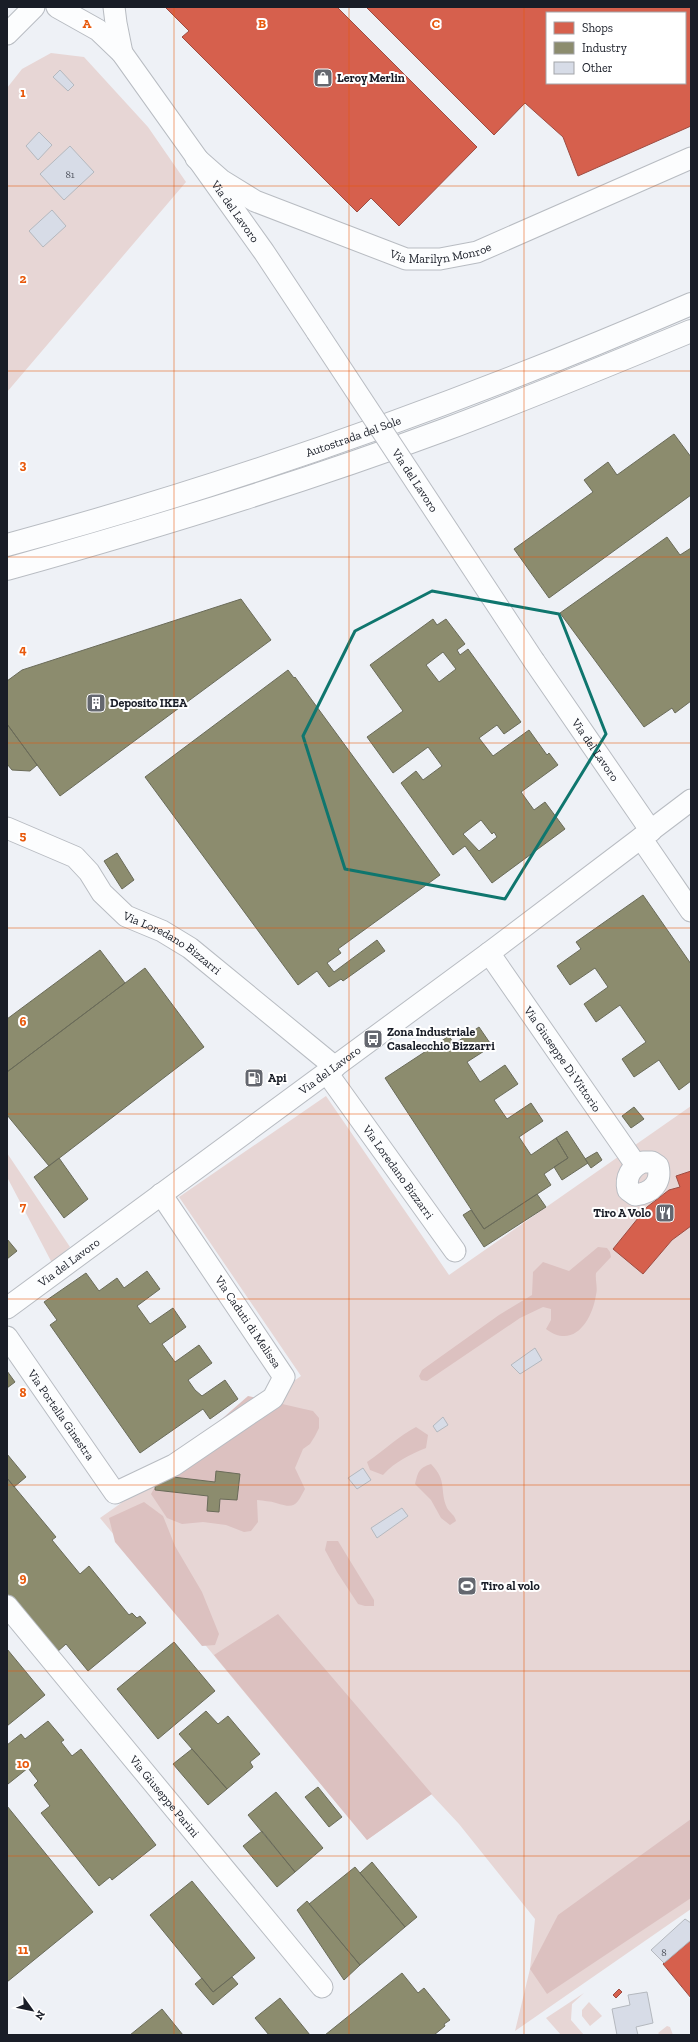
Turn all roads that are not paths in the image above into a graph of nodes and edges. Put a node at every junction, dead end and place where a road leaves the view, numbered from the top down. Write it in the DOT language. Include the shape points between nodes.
graph roads {
  1 [pos="34,7"];
  2 [pos="57,7"];
  3 [pos="114,7"];
  4 [pos="7,34"];
  5 [pos="122,53"];
  6 [pos="196,158"];
  7 [pos="691,158"];
  8 [pos="691,304"];
  9 [pos="691,331"];
  10 [pos="41,536"];
  11 [pos="7,541"];
  12 [pos="7,545"];
  13 [pos="7,569"];
  14 [pos="691,800"];
  15 [pos="7,828"];
  16 [pos="646,835"];
  17 [pos="691,911"];
  18 [pos="489,953"];
  19 [pos="331,1070"];
  20 [pos="636,1165"];
  21 [pos="161,1194"];
  22 [pos="455,1251"];
  23 [pos="7,1308"];
  24 [pos="7,1337"];
  25 [pos="115,1492"];
  26 [pos="7,1606"];
  27 [pos="322,1987"];
  1 -- 4 [label="street"];
  2 -- 5 [label="street, Via del Lavoro" via="98,30"];
  3 -- 5 [label="street, Via del Lavoro"];
  5 -- 6 [label="street, Via del Lavoro"];
  6 -- 7 [label="street, Via Marilyn Monroe" via="234,190 273,209 406,259 440,260 476,252"];
  6 -- 16 [label="street, Via del Lavoro, bridge" via="264,252"];
  8 -- 10 [label="highway, Autostrada del Sole" via="589,348 356,438 207,487"];
  9 -- 13 [label="highway, Autostrada del Sole" via="592,373 444,430 235,502"];
  10 -- 11 [label="highway"];
  10 -- 12 [label="highway, Autostrada del Sole"];
  14 -- 16 [label="street, Via del Lavoro"];
  15 -- 19 [label="street, Via Loredano Bizzarri" via="75,856 102,893 126,916 162,931 190,948"];
  16 -- 17 [label="street"];
  16 -- 18 [label="street, Via del Lavoro"];
  18 -- 19 [label="street, Via del Lavoro"];
  18 -- 20 [label="street, Via Giuseppe Di Vittorio"];
  19 -- 21 [label="street, Via del Lavoro"];
  19 -- 22 [label="street, Via Loredano Bizzarri"];
  21 -- 23 [label="street, Via del Lavoro"];
  21 -- 25 [label="street, Via Caduti di Melissa" via="284,1377 273,1398 174,1465"];
  24 -- 25 [label="street, Via Portella Ginestra"];
  26 -- 27 [label="street, Via Giuseppe Parini"];
}
